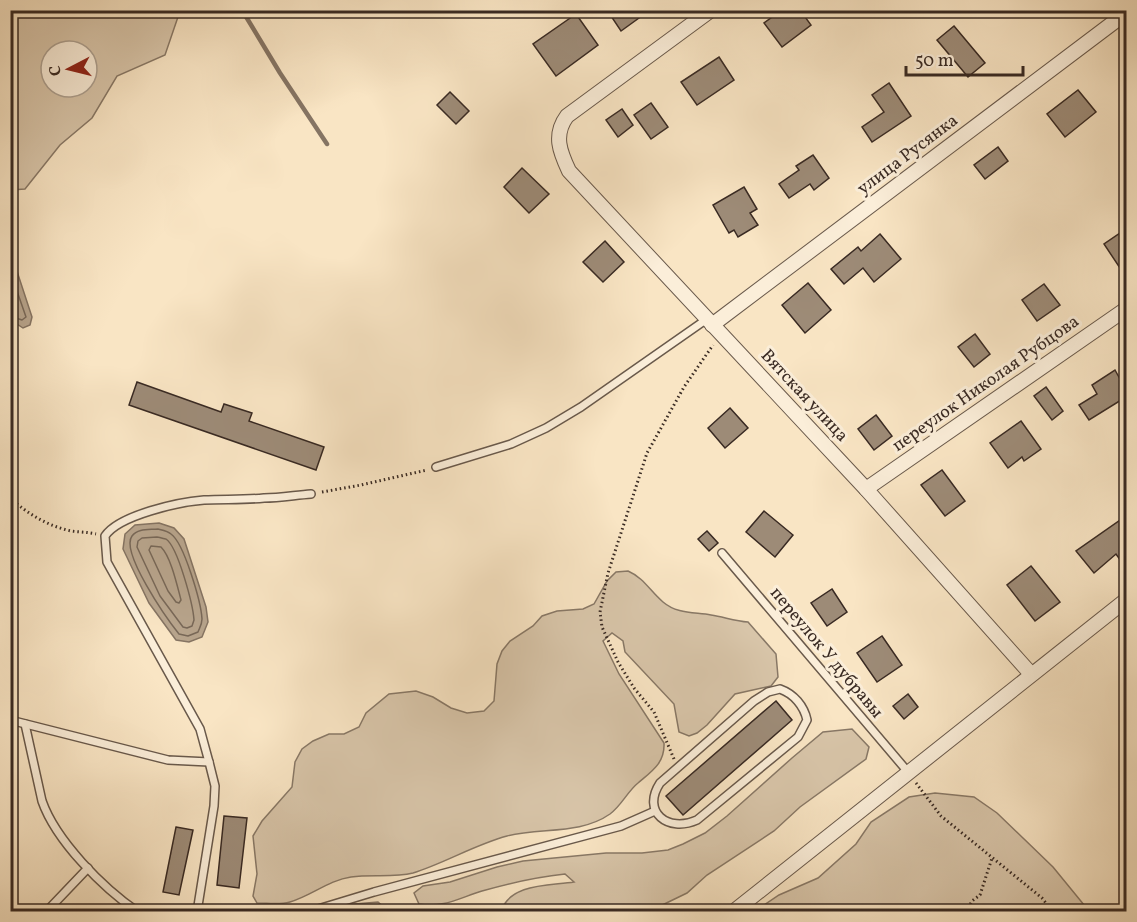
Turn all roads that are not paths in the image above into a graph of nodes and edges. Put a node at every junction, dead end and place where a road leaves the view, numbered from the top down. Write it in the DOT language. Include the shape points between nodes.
graph roads {
  1 [pos="711,10"];
  2 [pos="1126,14"];
  3 [pos="1126,309"];
  4 [pos="713,326"];
  5 [pos="436,467"];
  6 [pos="866,489"];
  7 [pos="311,494"];
  8 [pos="722,553"];
  9 [pos="1126,600"];
  10 [pos="1031,674"];
  11 [pos="10,720"];
  12 [pos="25,724"];
  13 [pos="209,762"];
  14 [pos="908,772"];
  15 [pos="655,811"];
  16 [pos="88,868"];
  17 [pos="10,910"];
  18 [pos="34,912"];
  19 [pos="46,912"];
  20 [pos="138,912"];
  21 [pos="196,912"];
  22 [pos="308,912"];
  23 [pos="733,912"];
  1 -- 4 [label="street, Вятская улица" via="567,116 560,125 558,140 569,171"];
  2 -- 4 [label="street, улица Русянка"];
  3 -- 6 [label="street, переулок Николая Рубцова"];
  4 -- 5 [label="lane" via="546,428 511,444"];
  4 -- 6 [label="street, Вятская улица"];
  6 -- 10 [label="street, Вятская улица"];
  7 -- 13 [label="lane" via="178,504 116,524 105,536 107,562 200,729"];
  8 -- 14 [label="lane, переулок У дубравы"];
  9 -- 10 [label="street"];
  10 -- 14 [label="street"];
  11 -- 12 [label="lane"];
  12 -- 13 [label="lane" via="168,760"];
  12 -- 16 [label="lane" via="46,813"];
  13 -- 21 [label="lane" via="214,806"];
  14 -- 23 [label="street"];
  15 -- 15 [label="lane" via="667,822 678,825 697,820 798,737 807,720 805,710 789,692 768,692 660,783 652,802"];
  15 -- 22 [label="lane" via="621,826"];
  16 -- 19 [label="lane"];
  16 -- 20 [label="lane"];
  17 -- 18 [label="lane"];
}
